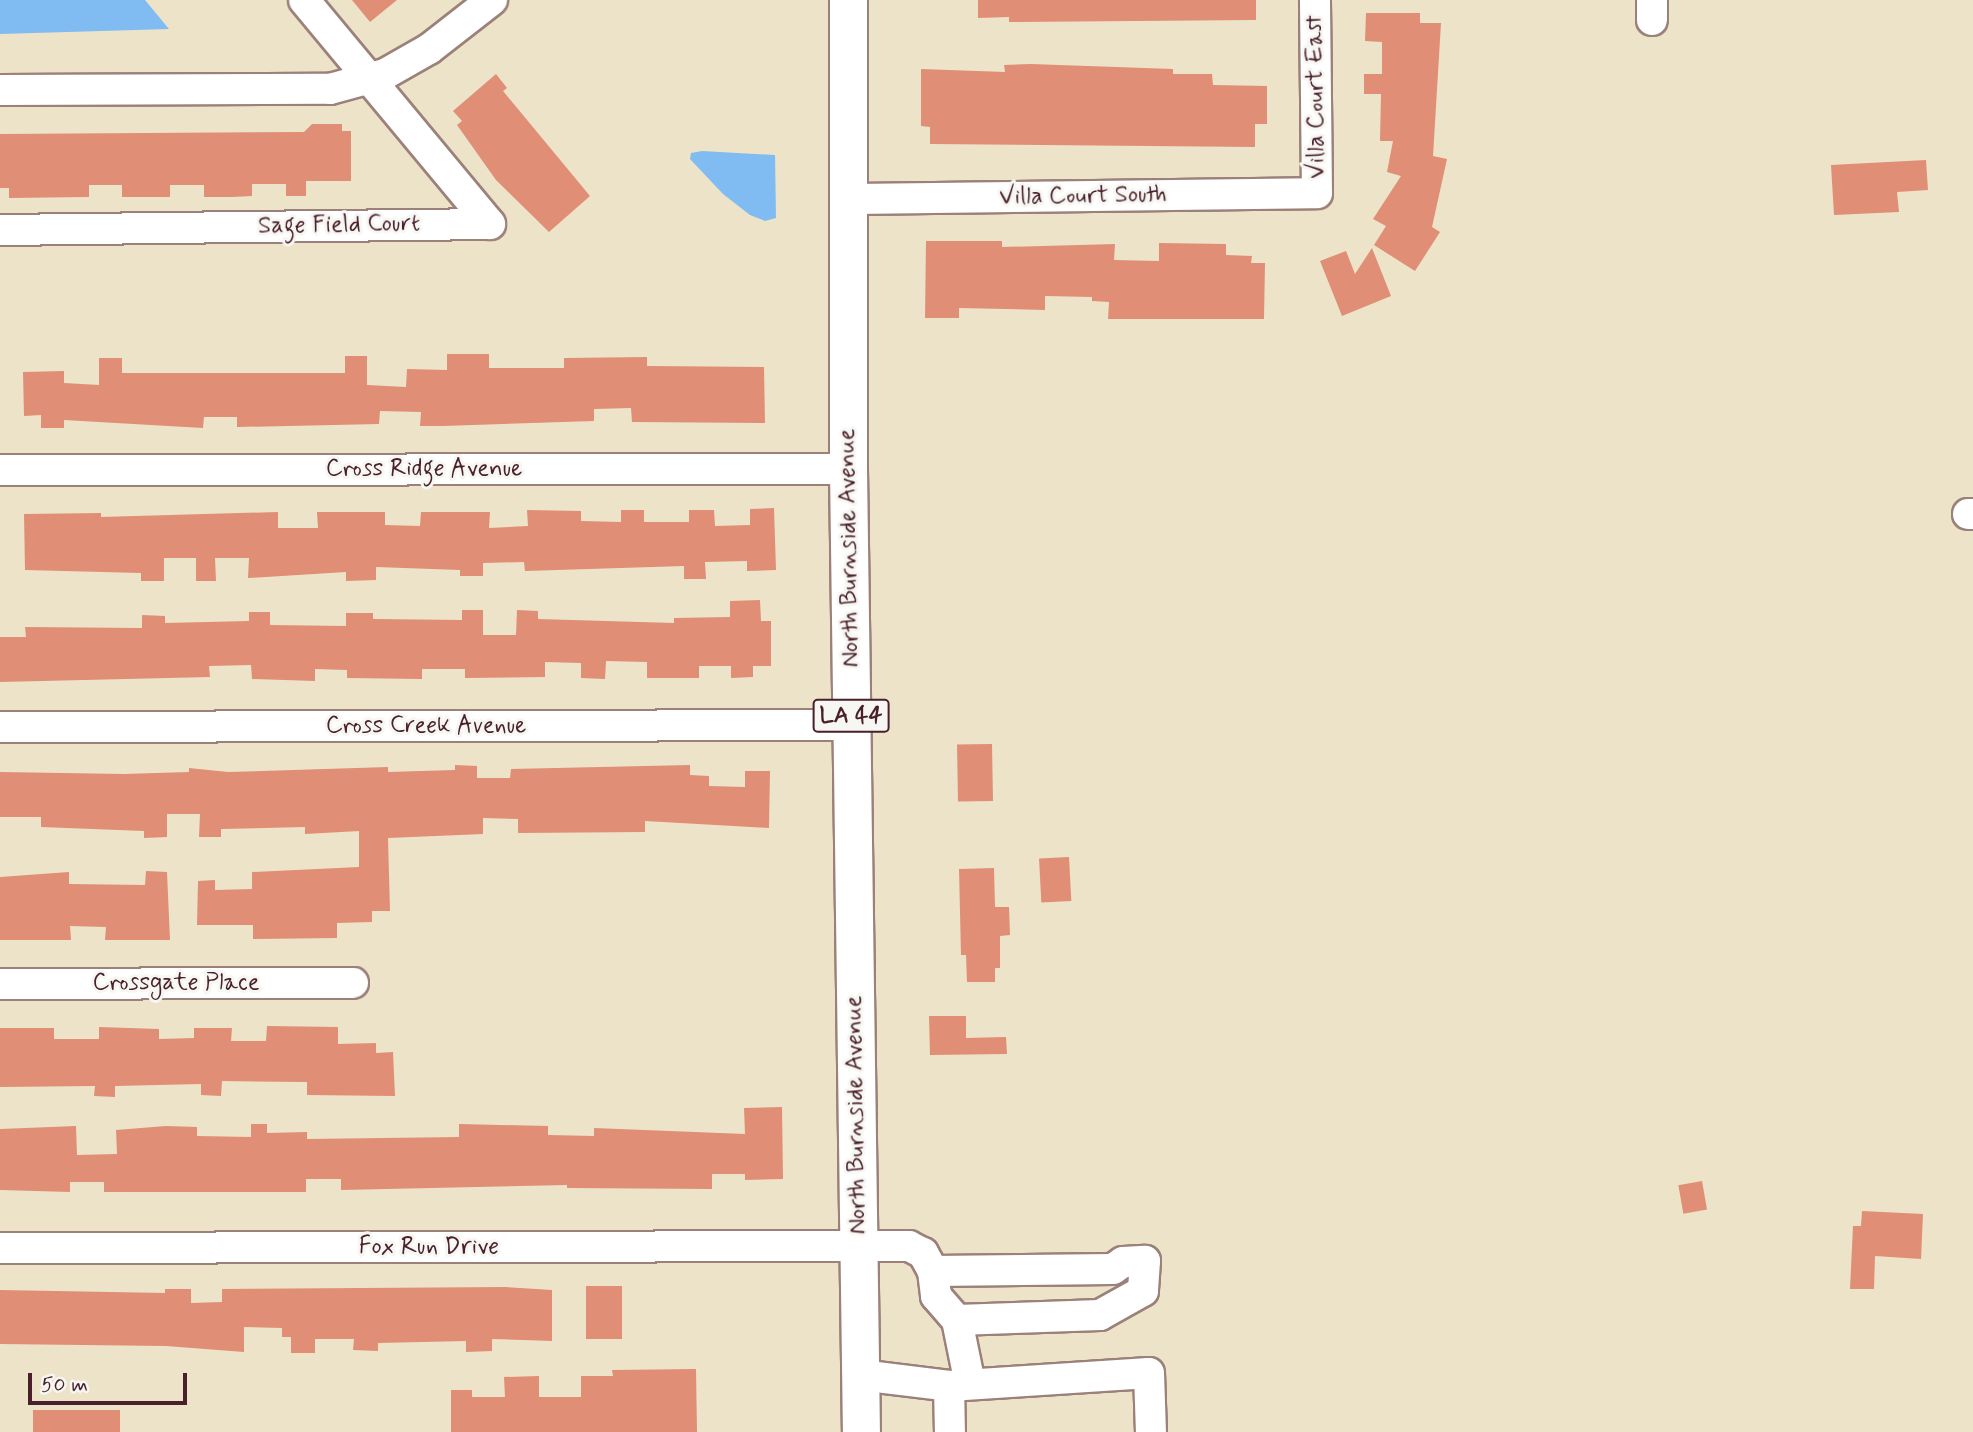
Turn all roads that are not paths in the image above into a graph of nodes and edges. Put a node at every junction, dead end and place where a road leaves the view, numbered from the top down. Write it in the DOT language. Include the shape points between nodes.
graph roads {
  1 [pos="304,0"];
  2 [pos="492,0"];
  3 [pos="848,0"];
  4 [pos="1315,0"];
  5 [pos="370,79"];
  6 [pos="0,90"];
  7 [pos="1317,193"];
  8 [pos="849,199"];
  9 [pos="0,230"];
  10 [pos="848,469"];
  11 [pos="0,470"];
  12 [pos="851,724"];
  13 [pos="0,727"];
  14 [pos="353,983"];
  15 [pos="0,984"];
  16 [pos="858,1246"];
  17 [pos="0,1248"];
  18 [pos="933,1271"];
  19 [pos="957,1320"];
  20 [pos="860,1375"];
  21 [pos="960,1385"];
  22 [pos="861,1432"];
  23 [pos="950,1432"];
  24 [pos="1151,1432"];
  1 -- 5 [label="street, Sage Field Court"];
  2 -- 5 [label="street" via="429,48"];
  3 -- 8 [label="main road, North Burnside Avenue / LA 44"];
  4 -- 7 [label="street, Villa Court East"];
  5 -- 6 [label="street" via="303,90"];
  5 -- 9 [label="street, Sage Field Court" via="490,223"];
  7 -- 8 [label="street, Villa Court South"];
  8 -- 10 [label="main road, North Burnside Avenue / LA 44"];
  10 -- 11 [label="street, Cross Ridge Avenue"];
  10 -- 12 [label="main road, North Burnside Avenue / LA 44"];
  12 -- 13 [label="street, Cross Creek Avenue"];
  12 -- 16 [label="main road, North Burnside Avenue / LA 44"];
  14 -- 15 [label="street, Crossgate Place"];
  16 -- 17 [label="street, Fox Run Drive"];
  16 -- 18 [label="street, Fox Run Drive" via="917,1247"];
  16 -- 20 [label="main road, North Burnside Avenue / LA 44"];
  18 -- 19 [label="street" via="936,1296"];
  18 -- 19 [label="street" via="1113,1269 1123,1262 1145,1261 1143,1292 1100,1315"];
  19 -- 21 [label="street"];
  20 -- 21 [label="street"];
  20 -- 22 [label="main road, North Burnside Avenue / LA 44"];
  21 -- 23 [label="street"];
  21 -- 24 [label="street" via="1149,1373"];
}
